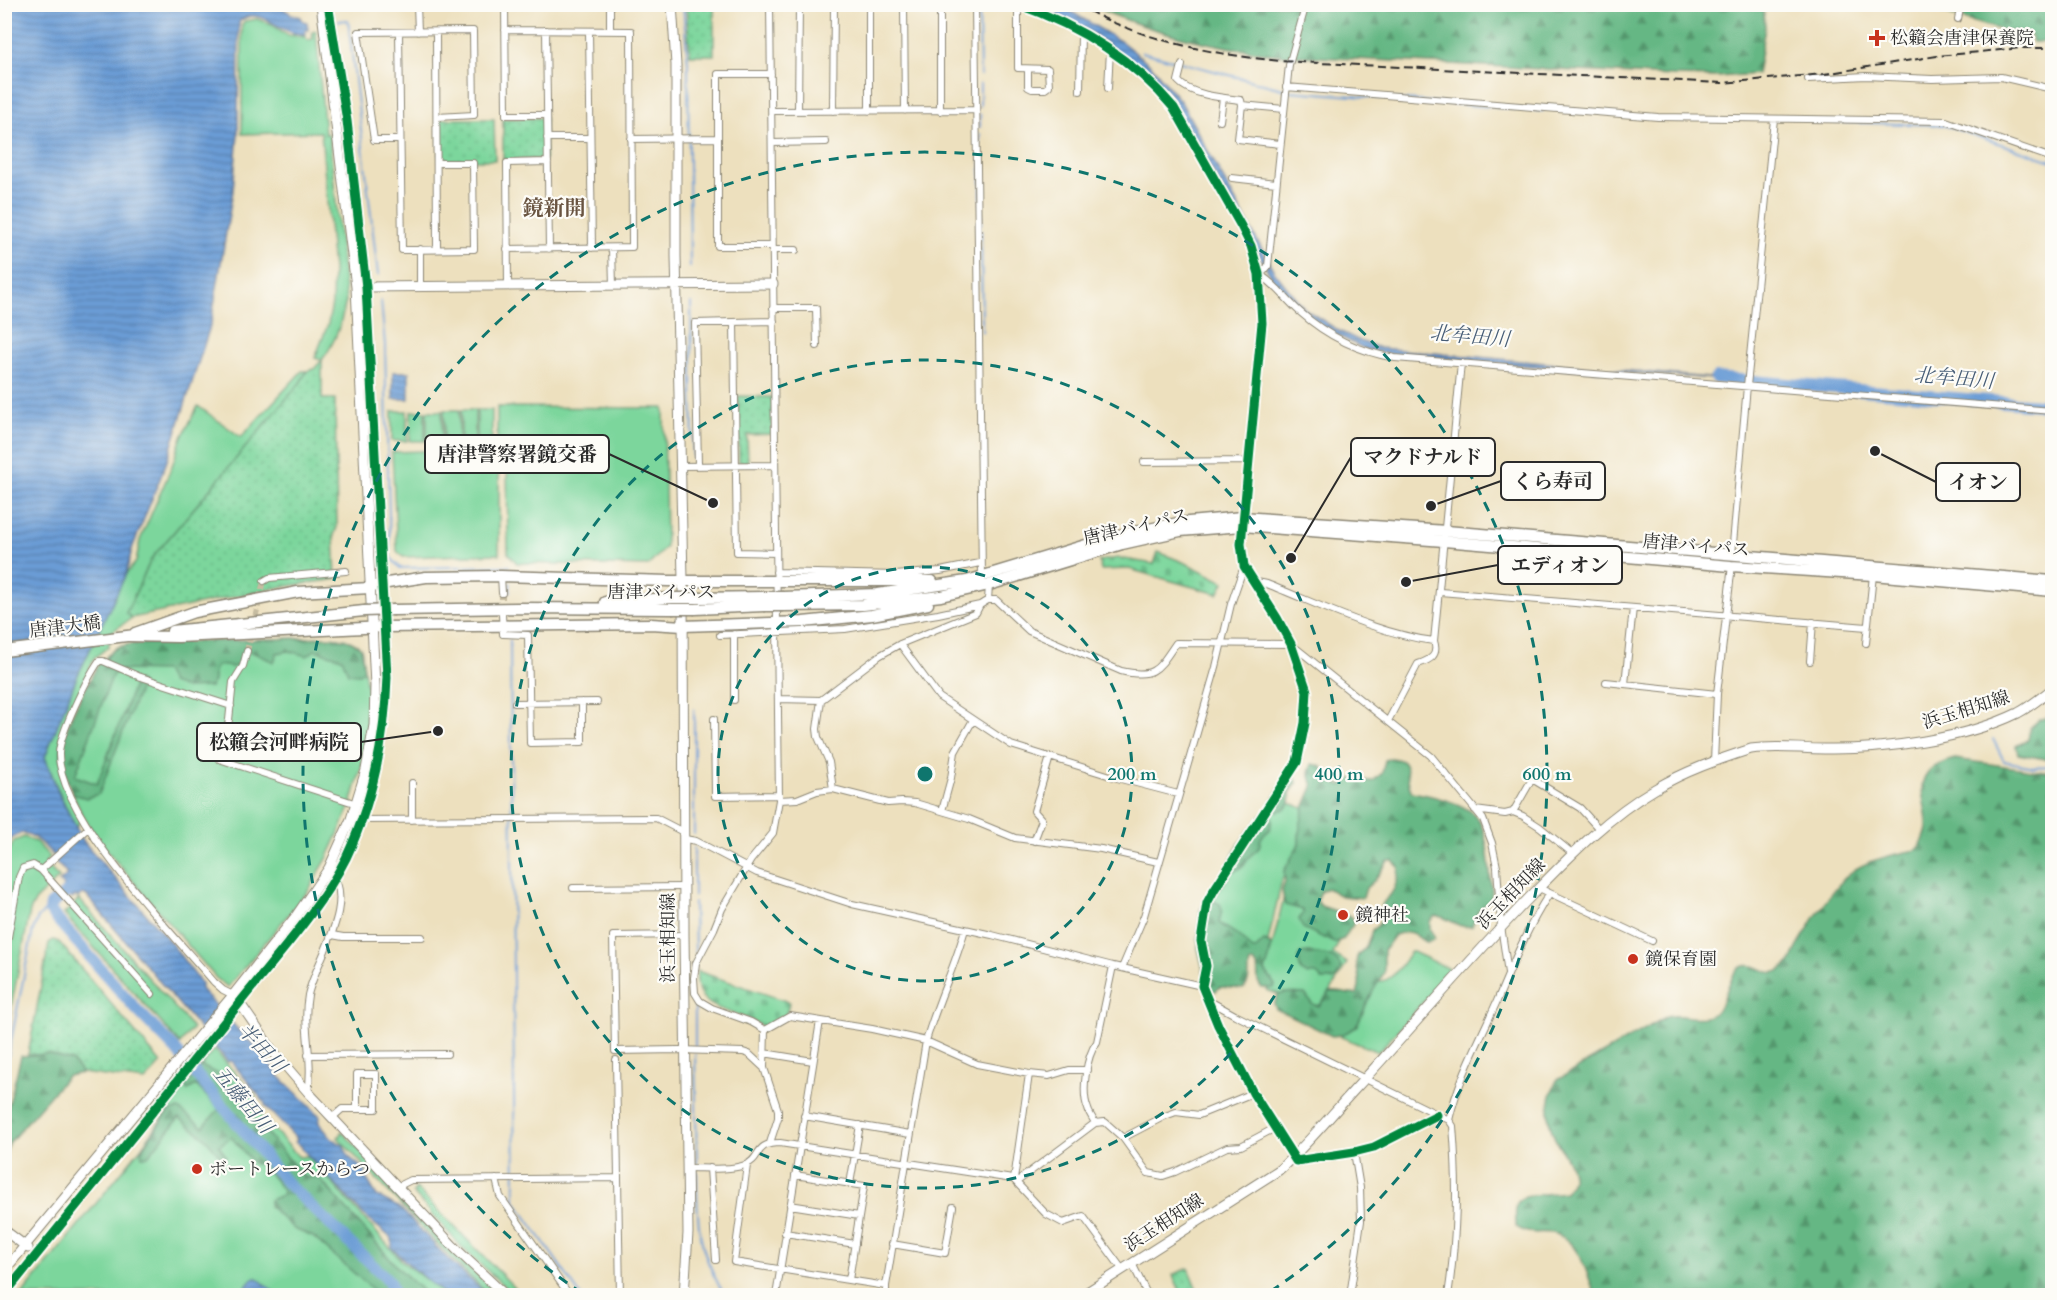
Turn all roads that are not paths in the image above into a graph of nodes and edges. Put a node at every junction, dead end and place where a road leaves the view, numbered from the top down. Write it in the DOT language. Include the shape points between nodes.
graph roads {
  1 [pos="323,4"];
  2 [pos="417,4"];
  3 [pos="505,4"];
  4 [pos="610,4"];
  5 [pos="672,4"];
  6 [pos="770,4"];
  7 [pos="799,4"];
  8 [pos="834,4"];
  9 [pos="869,4"];
  10 [pos="904,4"];
  11 [pos="940,4"];
  12 [pos="975,4"];
  13 [pos="1306,4"];
  14 [pos="1961,4"];
  15 [pos="1017,5"];
  16 [pos="1958,19"];
  17 [pos="505,30"];
  18 [pos="546,30"];
  19 [pos="589,31"];
  20 [pos="610,31"];
  21 [pos="399,32"];
  22 [pos="418,32"];
  23 [pos="435,32"];
  24 [pos="1081,32"];
  25 [pos="1110,50"];
  26 [pos="1182,65"];
  27 [pos="1028,69"];
  28 [pos="771,74"];
  29 [pos="1808,79"];
  30 [pos="1108,88"];
  31 [pos="2052,89"];
  32 [pos="1286,90"];
  33 [pos="1080,91"];
  34 [pos="1223,98"];
  35 [pos="1242,105"];
  36 [pos="1284,109"];
  37 [pos="976,110"];
  38 [pos="772,111"];
  39 [pos="798,111"];
  40 [pos="833,111"];
  41 [pos="869,111"];
  42 [pos="905,111"];
  43 [pos="940,111"];
  44 [pos="547,115"];
  45 [pos="437,117"];
  46 [pos="1220,121"];
  47 [pos="1774,121"];
  48 [pos="547,138"];
  49 [pos="590,138"];
  50 [pos="685,138"];
  51 [pos="718,138"];
  52 [pos="631,139"];
  53 [pos="400,140"];
  54 [pos="826,142"];
  55 [pos="772,143"];
  56 [pos="1280,144"];
  57 [pos="2052,158"];
  58 [pos="548,162"];
  59 [pos="437,163"];
  60 [pos="1232,178"];
  61 [pos="1276,183"];
  62 [pos="592,248"];
  63 [pos="612,248"];
  64 [pos="772,248"];
  65 [pos="420,249"];
  66 [pos="437,249"];
  67 [pos="507,249"];
  68 [pos="549,249"];
  69 [pos="796,250"];
  70 [pos="1262,272"];
  71 [pos="773,284"];
  72 [pos="677,285"];
  73 [pos="508,286"];
  74 [pos="613,286"];
  75 [pos="361,287"];
  76 [pos="420,287"];
  77 [pos="773,308"];
  78 [pos="774,321"];
  79 [pos="734,322"];
  80 [pos="817,346"];
  81 [pos="1461,363"];
  82 [pos="1747,386"];
  83 [pos="2052,411"];
  84 [pos="1249,461"];
  85 [pos="1144,462"];
  86 [pos="681,465"];
  87 [pos="698,465"];
  88 [pos="736,465"];
  89 [pos="775,465"];
  90 [pos="1242,522"];
  91 [pos="1445,536"];
  92 [pos="776,553"];
  93 [pos="1732,561"];
  94 [pos="980,563"];
  95 [pos="1244,566"];
  96 [pos="346,572"];
  97 [pos="1873,575"];
  98 [pos="501,576"];
  99 [pos="776,577"];
  100 [pos="683,580"];
  101 [pos="264,581"];
  102 [pos="985,581"];
  103 [pos="1252,581"];
  104 [pos="2052,581"];
  105 [pos="970,585"];
  106 [pos="376,586"];
  107 [pos="2052,591"];
  108 [pos="1440,592"];
  109 [pos="502,593"];
  110 [pos="988,600"];
  111 [pos="980,604"];
  112 [pos="1633,608"];
  113 [pos="502,614"];
  114 [pos="1727,615"];
  115 [pos="1813,622"];
  116 [pos="683,626"];
  117 [pos="502,627"];
  118 [pos="776,627"];
  119 [pos="1867,627"];
  120 [pos="378,628"];
  121 [pos="734,634"];
  122 [pos="720,635"];
  123 [pos="129,636"];
  124 [pos="1434,641"];
  125 [pos="1866,643"];
  126 [pos="900,644"];
  127 [pos="1221,644"];
  128 [pos="1291,644"];
  129 [pos="4,651"];
  130 [pos="247,651"];
  131 [pos="1810,662"];
  132 [pos="1606,682"];
  133 [pos="1625,684"];
  134 [pos="2052,689"];
  135 [pos="1717,694"];
  136 [pos="778,699"];
  137 [pos="734,700"];
  138 [pos="821,700"];
  139 [pos="582,702"];
  140 [pos="597,702"];
  141 [pos="515,703"];
  142 [pos="529,703"];
  143 [pos="231,706"];
  144 [pos="714,719"];
  145 [pos="973,720"];
  146 [pos="1388,721"];
  147 [pos="1050,757"];
  148 [pos="1714,762"];
  149 [pos="412,783"];
  150 [pos="833,789"];
  151 [pos="1178,794"];
  152 [pos="779,797"];
  153 [pos="357,804"];
  154 [pos="1475,810"];
  155 [pos="942,812"];
  156 [pos="1514,812"];
  157 [pos="356,820"];
  158 [pos="412,820"];
  159 [pos="88,828"];
  160 [pos="1600,830"];
  161 [pos="685,836"];
  162 [pos="1034,842"];
  163 [pos="1572,854"];
  164 [pos="1158,862"];
  165 [pos="329,868"];
  166 [pos="746,869"];
  167 [pos="41,870"];
  168 [pos="335,876"];
  169 [pos="684,887"];
  170 [pos="573,888"];
  171 [pos="1539,888"];
  172 [pos="1549,894"];
  173 [pos="1501,926"];
  174 [pos="965,929"];
  175 [pos="333,935"];
  176 [pos="684,935"];
  177 [pos="422,937"];
  178 [pos="1652,941"];
  179 [pos="4,959"];
  180 [pos="1113,966"];
  181 [pos="1122,968"];
  182 [pos="1508,973"];
  183 [pos="1202,986"];
  184 [pos="152,994"];
  185 [pos="237,998"];
  186 [pos="1208,1000"];
  187 [pos="820,1020"];
  188 [pos="765,1030"];
  189 [pos="926,1041"];
  190 [pos="685,1051"];
  191 [pos="764,1053"];
  192 [pos="447,1054"];
  193 [pos="308,1055"];
  194 [pos="616,1060"];
  195 [pos="813,1061"];
  196 [pos="764,1068"];
  197 [pos="1087,1070"];
  198 [pos="1029,1074"];
  199 [pos="1364,1079"];
  200 [pos="308,1092"];
  201 [pos="1253,1093"];
  202 [pos="357,1109"];
  203 [pos="1437,1115"];
  204 [pos="804,1116"];
  205 [pos="333,1117"];
  206 [pos="1449,1120"];
  207 [pos="1095,1123"];
  208 [pos="860,1125"];
  209 [pos="1275,1128"];
  210 [pos="910,1134"];
  211 [pos="1123,1138"];
  212 [pos="770,1143"];
  213 [pos="800,1146"];
  214 [pos="1354,1152"];
  215 [pos="855,1154"];
  216 [pos="1293,1157"];
  217 [pos="906,1162"];
  218 [pos="747,1165"];
  219 [pos="687,1168"];
  220 [pos="710,1168"];
  221 [pos="795,1176"];
  222 [pos="618,1178"];
  223 [pos="496,1179"];
  224 [pos="1014,1180"];
  225 [pos="850,1184"];
  226 [pos="397,1187"];
  227 [pos="790,1205"];
  228 [pos="953,1207"];
  229 [pos="859,1216"];
  230 [pos="4,1230"];
  231 [pos="786,1233"];
  232 [pos="855,1244"];
  233 [pos="892,1244"];
  234 [pos="25,1246"];
  235 [pos="37,1255"];
  236 [pos="716,1260"];
  237 [pos="1132,1263"];
  238 [pos="780,1269"];
  239 [pos="1122,1269"];
  240 [pos="4,1271"];
  241 [pos="849,1280"];
  242 [pos="886,1286"];
  243 [pos="4,1295"];
  244 [pos="506,1296"];
  245 [pos="570,1296"];
  246 [pos="620,1296"];
  247 [pos="684,1296"];
  248 [pos="776,1296"];
  249 [pos="886,1296"];
  250 [pos="1081,1296"];
  251 [pos="1148,1296"];
  252 [pos="1350,1296"];
  253 [pos="1448,1296"];
  1 -- 75 [label="street"];
  2 -- 22 [label="street"];
  3 -- 17 [label="street"];
  4 -- 20 [label="street"];
  5 -- 50 [label="street, 浜玉相知線"];
  6 -- 28 [label="street"];
  7 -- 39 [label="street"];
  8 -- 40 [label="street"];
  9 -- 41 [label="street"];
  10 -- 42 [label="street"];
  11 -- 43 [label="street"];
  12 -- 37 [label="street"];
  13 -- 32 [label="street"];
  14 -- 16 [label="street"];
  15 -- 24 [label="street"];
  15 -- 27 [label="street" via="1018,68"];
  17 -- 18 [label="street"];
  17 -- 44 [label="street" via="506,115"];
  18 -- 19 [label="street"];
  18 -- 44 [label="street"];
  19 -- 20 [label="street"];
  19 -- 49 [label="street"];
  20 -- 52 [label="street" via="631,31"];
  21 -- 22 [label="street"];
  21 -- 53 [label="street"];
  21 -- 53 [label="street" via="358,32 374,140"];
  22 -- 23 [label="street"];
  23 -- 45 [label="street"];
  23 -- 45 [label="street" via="473,31 474,115"];
  24 -- 25 [label="street"];
  24 -- 33 [label="street"];
  25 -- 30 [label="street"];
  25 -- 70 [label="street" via="1138,71 1174,108 1241,226"];
  26 -- 34 [label="street" via="1178,81 1184,88"];
  27 -- 27 [label="street" via="1048,69 1048,86 1028,87"];
  28 -- 38 [label="street"];
  28 -- 51 [label="street" via="718,74"];
  29 -- 31 [label="street" via="2001,77"];
  32 -- 36 [label="street"];
  32 -- 47 [label="street" via="1658,117"];
  34 -- 35 [label="street" via="1240,100"];
  34 -- 46 [label="street"];
  35 -- 36 [label="street"];
  35 -- 56 [label="street" via="1238,140"];
  36 -- 56 [label="street"];
  37 -- 43 [label="street"];
  37 -- 94 [label="street"];
  38 -- 39 [label="street"];
  38 -- 55 [label="street"];
  39 -- 40 [label="street"];
  40 -- 41 [label="street"];
  41 -- 42 [label="street"];
  42 -- 43 [label="street"];
  44 -- 48 [label="street"];
  45 -- 59 [label="street"];
  47 -- 57 [label="street" via="1946,121"];
  47 -- 82 [label="street"];
  48 -- 49 [label="street"];
  48 -- 58 [label="street"];
  49 -- 62 [label="street"];
  50 -- 51 [label="street"];
  50 -- 52 [label="street"];
  50 -- 72 [label="street, 浜玉相知線"];
  51 -- 64 [label="street" via="718,246"];
  52 -- 63 [label="street" via="632,247"];
  53 -- 65 [label="street" via="402,250"];
  54 -- 55 [label="street"];
  55 -- 64 [label="street"];
  56 -- 61 [label="street"];
  58 -- 67 [label="street" via="507,163"];
  58 -- 68 [label="street"];
  59 -- 66 [label="street"];
  59 -- 66 [label="street" via="473,163 474,249"];
  60 -- 61 [label="street"];
  61 -- 70 [label="street" via="1269,253"];
  62 -- 63 [label="street"];
  62 -- 68 [label="street"];
  63 -- 74 [label="street"];
  64 -- 69 [label="street"];
  64 -- 71 [label="street"];
  65 -- 66 [label="street"];
  65 -- 76 [label="street"];
  67 -- 68 [label="street"];
  67 -- 73 [label="street"];
  70 -- 81 [label="street" via="1298,311 1352,345 1395,358"];
  70 -- 84 [label="street" via="1262,323"];
  71 -- 72 [label="street"];
  71 -- 77 [label="street"];
  72 -- 74 [label="street"];
  72 -- 86 [label="street, 浜玉相知線"];
  73 -- 74 [label="street"];
  73 -- 76 [label="street"];
  75 -- 76 [label="street"];
  75 -- 106 [label="street"];
  77 -- 78 [label="street"];
  77 -- 80 [label="street" via="816,308"];
  78 -- 79 [label="street"];
  78 -- 89 [label="street"];
  79 -- 87 [label="street" via="696,323"];
  79 -- 88 [label="street"];
  81 -- 82 [label="street"];
  81 -- 91 [label="street"];
  82 -- 83 [label="street"];
  82 -- 93 [label="street"];
  84 -- 85 [label="street"];
  84 -- 90 [label="street"];
  86 -- 87 [label="street"];
  86 -- 100 [label="street, 浜玉相知線"];
  87 -- 88 [label="street"];
  88 -- 89 [label="street"];
  88 -- 92 [label="street" via="737,552"];
  89 -- 92 [label="street"];
  90 -- 91 [label="highway, 唐津バイパス"];
  90 -- 95 [label="street"];
  90 -- 102 [label="highway, 唐津バイパス" via="1178,523 1119,535"];
  91 -- 93 [label="highway, 唐津バイパス"];
  91 -- 108 [label="street"];
  92 -- 99 [label="street"];
  93 -- 97 [label="highway, 唐津バイパス"];
  93 -- 104 [label="highway, 唐津バイパス"];
  93 -- 114 [label="street"];
  94 -- 99 [label="street" via="896,575"];
  94 -- 102 [label="street"];
  95 -- 103 [label="street"];
  95 -- 127 [label="street"];
  96 -- 101 [label="street"];
  97 -- 107 [label="highway, 唐津バイパス"];
  97 -- 119 [label="street"];
  98 -- 100 [label="highway"];
  98 -- 106 [label="highway" via="426,577"];
  98 -- 109 [label="street"];
  99 -- 100 [label="highway"];
  99 -- 105 [label="highway"];
  99 -- 118 [label="street"];
  100 -- 116 [label="street, 浜玉相知線"];
  102 -- 105 [label="highway, 唐津バイパス"];
  102 -- 110 [label="street"];
  103 -- 124 [label="street" via="1381,629"];
  103 -- 128 [label="street"];
  105 -- 118 [label="highway" via="947,600 872,615"];
  105 -- 123 [label="highway, 唐津バイパス, bridge" via="941,596 863,605 783,601 364,611"];
  106 -- 120 [label="street"];
  106 -- 123 [label="highway" via="298,592 194,612"];
  108 -- 112 [label="street"];
  108 -- 124 [label="street"];
  110 -- 111 [label="street"];
  110 -- 127 [label="street" via="996,600 1018,622 1042,637 1131,674 1150,673 1176,643"];
  111 -- 118 [label="street" via="845,629"];
  111 -- 126 [label="street" via="976,613"];
  112 -- 114 [label="street"];
  112 -- 133 [label="street"];
  113 -- 117 [label="street"];
  114 -- 115 [label="street"];
  114 -- 135 [label="street"];
  115 -- 119 [label="street"];
  115 -- 131 [label="street"];
  116 -- 117 [label="highway"];
  116 -- 118 [label="highway"];
  116 -- 161 [label="street, 浜玉相知線"];
  117 -- 120 [label="highway"];
  117 -- 142 [label="street" via="503,634 528,635"];
  118 -- 121 [label="street"];
  118 -- 136 [label="street"];
  119 -- 125 [label="street"];
  120 -- 123 [label="highway"];
  120 -- 153 [label="street" via="374,725"];
  120 -- 157 [label="street" via="387,677 385,719 378,765"];
  121 -- 122 [label="street"];
  121 -- 137 [label="street"];
  123 -- 129 [label="highway, 唐津大橋"];
  124 -- 146 [label="street" via="1435,654 1418,664"];
  126 -- 138 [label="street"];
  126 -- 145 [label="street" via="939,697"];
  127 -- 128 [label="street"];
  127 -- 151 [label="street"];
  128 -- 146 [label="street"];
  128 -- 183 [label="street" via="1308,701 1297,762 1207,903 1201,941 1206,966"];
  130 -- 143 [label="street" via="231,691"];
  132 -- 133 [label="street"];
  133 -- 135 [label="street"];
  134 -- 148 [label="street, 浜玉相知線" via="2018,713 1927,741 1826,750 1762,747"];
  135 -- 148 [label="street"];
  136 -- 138 [label="street"];
  136 -- 152 [label="street"];
  138 -- 150 [label="street" via="818,737 829,762"];
  139 -- 140 [label="street"];
  139 -- 142 [label="street"];
  139 -- 142 [label="street" via="582,742 530,744"];
  141 -- 142 [label="street"];
  143 -- 153 [label="street" via="219,759"];
  143 -- 159 [label="street" via="99,661 64,734 59,756 68,787"];
  144 -- 152 [label="street" via="715,796"];
  145 -- 147 [label="street" via="1011,745"];
  145 -- 155 [label="street" via="955,752"];
  146 -- 154 [label="street" via="1431,756"];
  147 -- 151 [label="street"];
  147 -- 162 [label="street" via="1034,811 1042,820"];
  148 -- 160 [label="street, 浜玉相知線" via="1652,791"];
  149 -- 158 [label="street"];
  150 -- 152 [label="street" via="797,799"];
  150 -- 155 [label="street" via="888,803 915,803"];
  151 -- 164 [label="street"];
  152 -- 166 [label="street" via="773,834"];
  153 -- 157 [label="street"];
  154 -- 156 [label="street"];
  154 -- 173 [label="street" via="1492,843"];
  155 -- 162 [label="street"];
  156 -- 160 [label="street" via="1532,780 1580,808"];
  156 -- 163 [label="street" via="1540,827"];
  157 -- 158 [label="street"];
  157 -- 165 [label="street"];
  157 -- 168 [label="street" via="346,858"];
  158 -- 161 [label="street" via="656,818"];
  159 -- 167 [label="street"];
  159 -- 185 [label="street" via="128,882 214,982"];
  160 -- 163 [label="street, 浜玉相知線"];
  161 -- 166 [label="street"];
  161 -- 169 [label="street, 浜玉相知線"];
  162 -- 164 [label="street" via="1101,849"];
  163 -- 171 [label="street, 浜玉相知線"];
  164 -- 181 [label="street" via="1144,915"];
  165 -- 168 [label="street"];
  165 -- 185 [label="street"];
  166 -- 174 [label="street" via="852,904"];
  166 -- 188 [label="street" via="696,963 695,993 712,1008"];
  167 -- 179 [label="street" via="30,865 21,872"];
  167 -- 184 [label="street"];
  168 -- 175 [label="street" via="338,901"];
  168 -- 185 [label="street" via="317,904"];
  169 -- 170 [label="street"];
  169 -- 176 [label="street, 浜玉相知線"];
  171 -- 172 [label="street"];
  171 -- 173 [label="street, 浜玉相知線"];
  172 -- 178 [label="street"];
  172 -- 182 [label="street" via="1530,924"];
  173 -- 182 [label="street"];
  173 -- 199 [label="street, 浜玉相知線"];
  174 -- 180 [label="street"];
  174 -- 189 [label="street"];
  175 -- 177 [label="street"];
  175 -- 193 [label="street" via="308,995"];
  176 -- 190 [label="street, 浜玉相知線"];
  176 -- 190 [label="street" via="613,936 615,1051"];
  180 -- 181 [label="street"];
  180 -- 197 [label="street"];
  181 -- 183 [label="street"];
  182 -- 206 [label="street" via="1464,1072"];
  183 -- 186 [label="street"];
  185 -- 200 [label="street" via="272,1050"];
  185 -- 234 [label="street" via="174,1066"];
  185 -- 235 [label="street" via="183,1076"];
  186 -- 199 [label="street"];
  186 -- 201 [label="street"];
  187 -- 188 [label="street" via="790,1016"];
  187 -- 189 [label="street"];
  187 -- 195 [label="street"];
  188 -- 191 [label="street"];
  189 -- 198 [label="street" via="977,1064"];
  189 -- 210 [label="street"];
  190 -- 196 [label="street" via="743,1052"];
  190 -- 219 [label="street, 浜玉相知線"];
  191 -- 195 [label="street"];
  191 -- 196 [label="street"];
  192 -- 193 [label="street"];
  193 -- 200 [label="street"];
  194 -- 222 [label="street"];
  195 -- 204 [label="street"];
  196 -- 212 [label="street" via="778,1110"];
  197 -- 198 [label="street" via="1049,1076"];
  197 -- 207 [label="street" via="1087,1108"];
  198 -- 224 [label="street"];
  199 -- 203 [label="street"];
  199 -- 216 [label="street, 浜玉相知線"];
  200 -- 205 [label="street"];
  201 -- 209 [label="street"];
  201 -- 211 [label="street" via="1199,1115 1176,1112"];
  202 -- 202 [label="street" via="376,1109 376,1074 357,1074"];
  202 -- 205 [label="street" via="342,1109"];
  203 -- 206 [label="street"];
  203 -- 214 [label="street" via="1374,1147"];
  204 -- 208 [label="street"];
  204 -- 213 [label="street"];
  205 -- 226 [label="street"];
  206 -- 253 [label="street" via="1453,1126 1457,1215"];
  207 -- 211 [label="street" via="1105,1122"];
  207 -- 224 [label="street"];
  208 -- 210 [label="street"];
  208 -- 215 [label="street"];
  209 -- 211 [label="street" via="1241,1146 1227,1147 1163,1176 1148,1173"];
  209 -- 216 [label="street"];
  210 -- 217 [label="street"];
  212 -- 213 [label="street"];
  212 -- 218 [label="street" via="762,1146"];
  213 -- 215 [label="street"];
  213 -- 221 [label="street"];
  214 -- 216 [label="street" via="1299,1161"];
  214 -- 252 [label="street" via="1361,1221"];
  215 -- 217 [label="street"];
  215 -- 225 [label="street"];
  216 -- 237 [label="street, 浜玉相知線" via="1279,1170"];
  217 -- 224 [label="street"];
  217 -- 233 [label="street"];
  218 -- 220 [label="street"];
  218 -- 238 [label="street" via="734,1262"];
  219 -- 220 [label="street"];
  219 -- 247 [label="street, 浜玉相知線"];
  220 -- 236 [label="street"];
  221 -- 225 [label="street"];
  221 -- 227 [label="street"];
  222 -- 223 [label="street"];
  222 -- 246 [label="street"];
  223 -- 226 [label="street" via="411,1180"];
  223 -- 245 [label="street" via="500,1196"];
  224 -- 239 [label="street" via="1046,1214 1063,1223 1083,1216"];
  225 -- 229 [label="street" via="864,1186"];
  226 -- 244 [label="street"];
  227 -- 229 [label="street"];
  227 -- 231 [label="street"];
  228 -- 233 [label="street" via="945,1253"];
  229 -- 232 [label="street"];
  230 -- 234 [label="street"];
  231 -- 232 [label="street"];
  231 -- 238 [label="street"];
  232 -- 241 [label="street"];
  233 -- 242 [label="street"];
  234 -- 235 [label="street"];
  234 -- 240 [label="street"];
  235 -- 243 [label="street"];
  237 -- 239 [label="street, 浜玉相知線"];
  237 -- 251 [label="street"];
  238 -- 241 [label="street"];
  238 -- 248 [label="street"];
  239 -- 250 [label="street, 浜玉相知線"];
  241 -- 242 [label="street"];
  242 -- 249 [label="street"];
}
